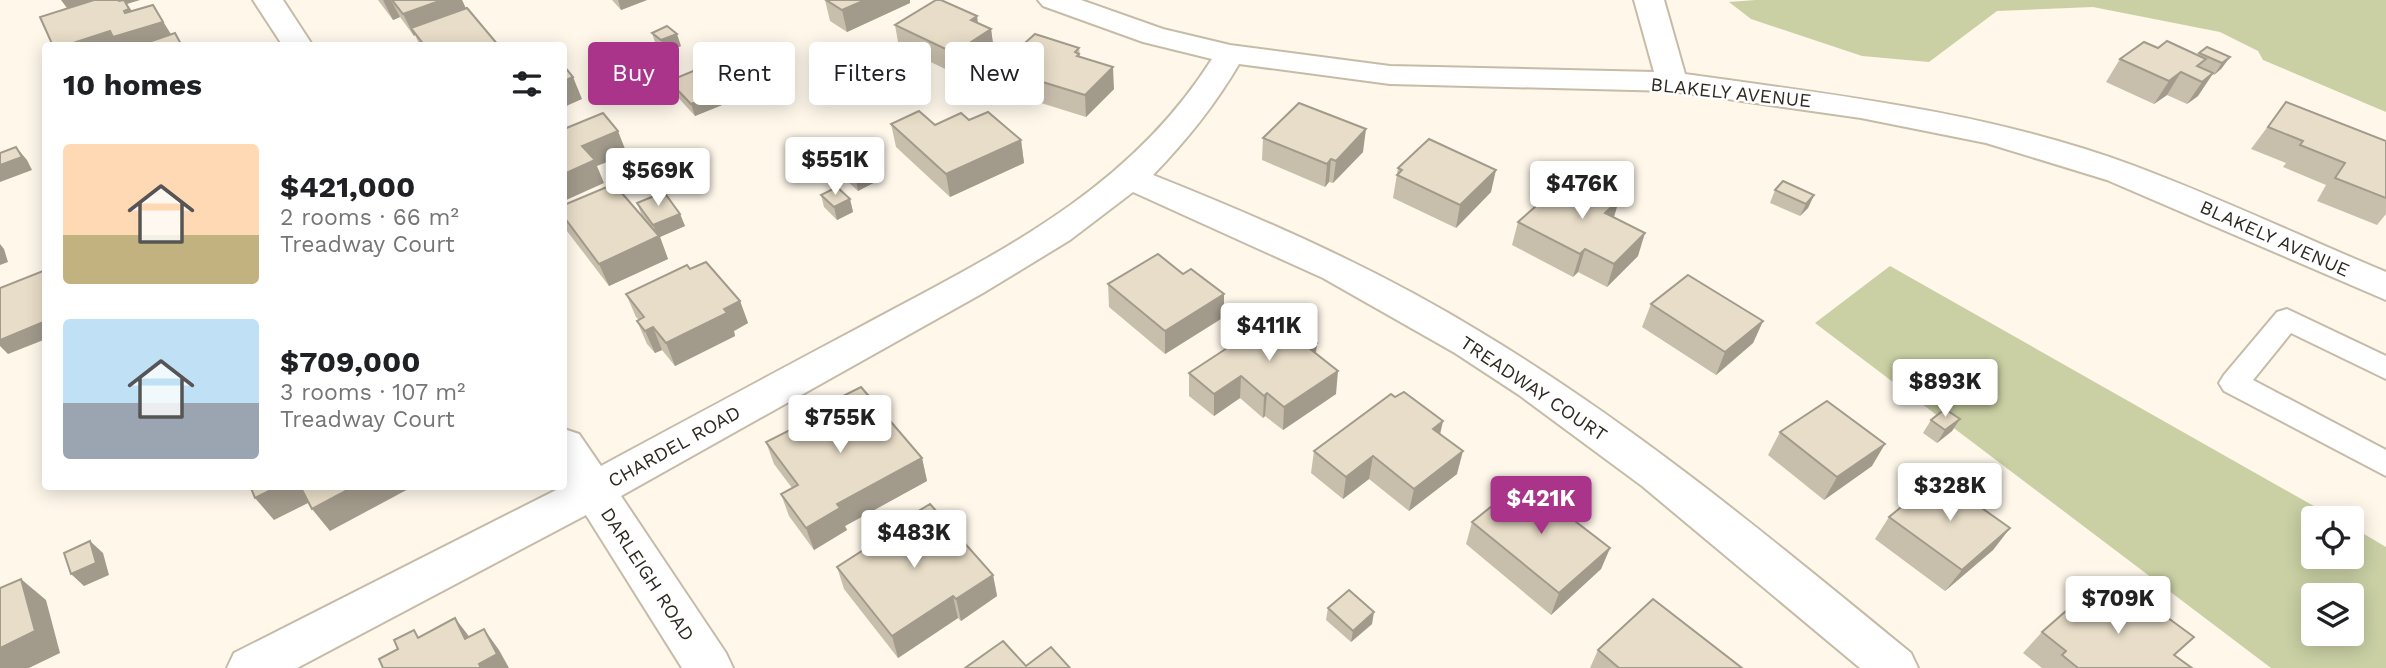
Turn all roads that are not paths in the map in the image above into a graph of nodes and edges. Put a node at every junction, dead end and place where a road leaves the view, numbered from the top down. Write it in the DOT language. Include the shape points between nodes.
graph roads {
  1 [pos="268,0"];
  2 [pos="1053,0"];
  3 [pos="1649,0"];
  4 [pos="295,42"];
  5 [pos="1230,54"];
  6 [pos="1672,82"];
  7 [pos="1130,178"];
  8 [pos="2386,287"];
  9 [pos="2386,368"];
  10 [pos="567,450"];
  11 [pos="2386,464"];
  12 [pos="594,490"];
  13 [pos="251,668"];
  14 [pos="709,668"];
  15 [pos="1894,668"];
  1 -- 4 [label="street"];
  2 -- 5 [label="street, BLAKELY AVENUE" via="1154,36"];
  3 -- 6 [label="street"];
  5 -- 6 [label="street, BLAKELY AVENUE" via="1390,75"];
  5 -- 7 [label="street, CHARDEL ROAD" via="1198,103"];
  6 -- 8 [label="street, BLAKELY AVENUE" via="1861,108 1992,134 2063,154 2196,203"];
  7 -- 12 [label="street, CHARDEL ROAD" via="1057,232 970,284"];
  7 -- 15 [label="street, TREADWAY COURT" via="1319,259 1505,366 1748,545"];
  9 -- 11 [label="lane" via="2287,319 2234,383"];
  10 -- 12 [label="street, DARLEIGH ROAD"];
  12 -- 13 [label="street, CHARDEL ROAD"];
  12 -- 14 [label="street, DARLEIGH ROAD"];
}
